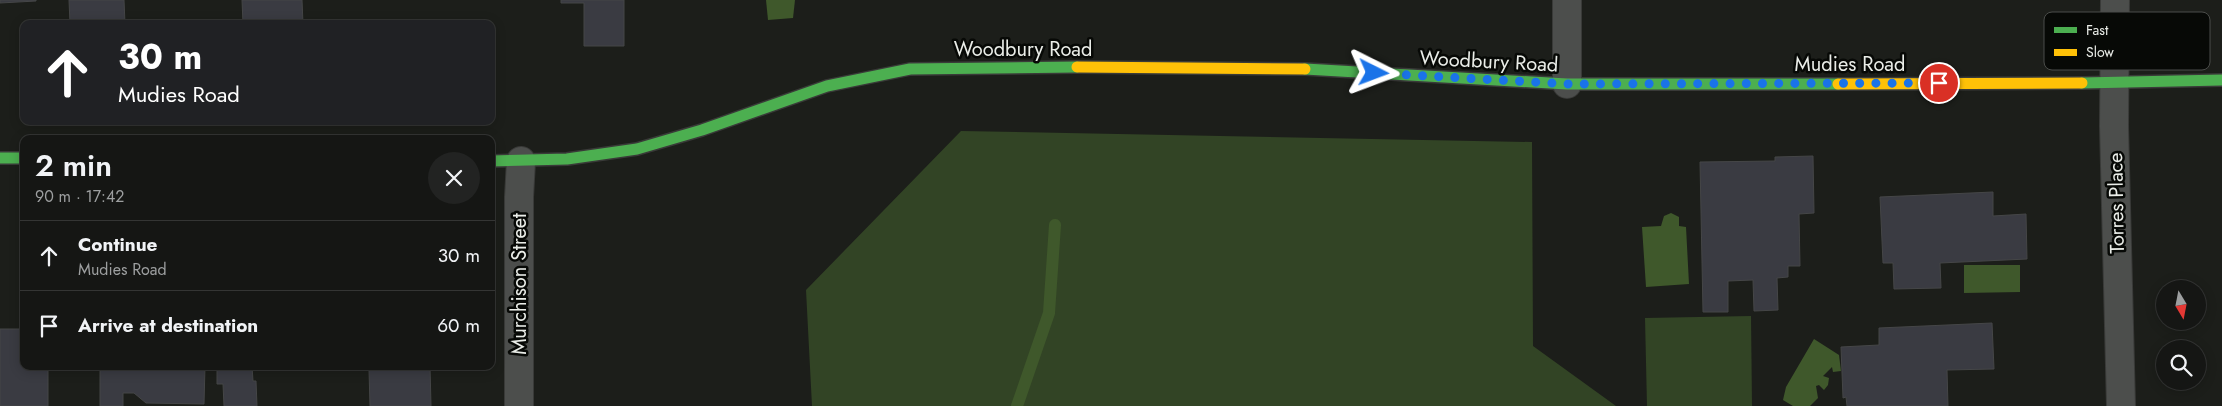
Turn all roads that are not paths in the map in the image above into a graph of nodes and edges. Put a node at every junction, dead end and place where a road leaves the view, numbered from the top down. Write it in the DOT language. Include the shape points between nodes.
graph roads {
  1 [pos="1567,0"];
  2 [pos="2116,70"];
  3 [pos="2222,80"];
  4 [pos="2116,83"];
  5 [pos="1568,84"];
  6 [pos="0,158"];
  7 [pos="20,158"];
  8 [pos="495,161"];
  9 [pos="521,161"];
  10 [pos="519,406"];
  11 [pos="2121,406"];
  1 -- 5 [label="street"];
  2 -- 4 [label="street, Torres Place"];
  3 -- 4 [label="street, Mudies Road"];
  4 -- 5 [label="street, Mudies Road"];
  4 -- 11 [label="street, Torres Place" via="2114,136"];
  5 -- 9 [label="street, Woodbury Road" via="1278,68 910,69 827,86 702,130 637,148 567,159"];
  6 -- 7 [label="street"];
  8 -- 9 [label="street, Woodbury Road"];
  9 -- 10 [label="street, Murchison Street"];
}
